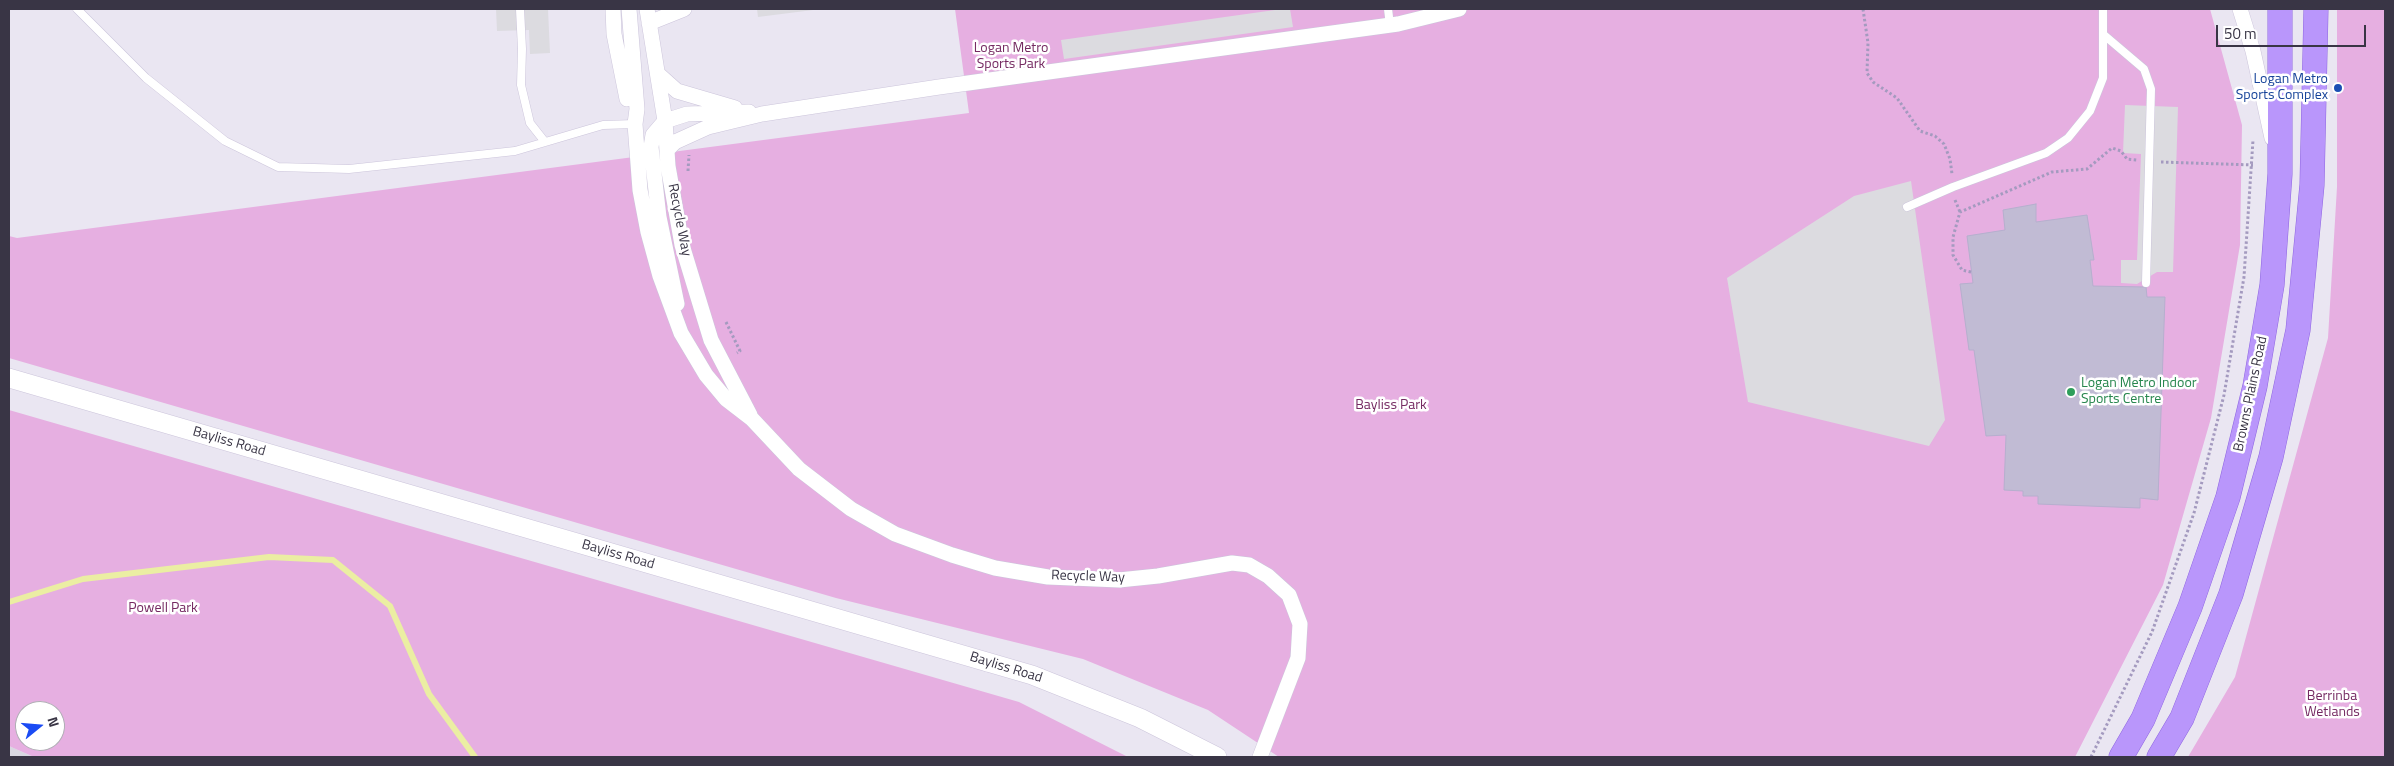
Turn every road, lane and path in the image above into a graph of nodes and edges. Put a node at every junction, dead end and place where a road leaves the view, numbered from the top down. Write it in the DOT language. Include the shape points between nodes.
graph roads {
  1 [pos="77,9"];
  2 [pos="520,9"];
  3 [pos="613,9"];
  4 [pos="629,9"];
  5 [pos="684,9"];
  6 [pos="1388,9"];
  7 [pos="1459,9"];
  8 [pos="1862,9"];
  9 [pos="2103,9"];
  10 [pos="2240,9"];
  11 [pos="2280,9"];
  12 [pos="2316,9"];
  13 [pos="648,16"];
  14 [pos="1390,25"];
  15 [pos="2104,35"];
  16 [pos="658,74"];
  17 [pos="743,112"];
  18 [pos="762,114"];
  19 [pos="665,120"];
  20 [pos="635,124"];
  21 [pos="2252,132"];
  22 [pos="545,142"];
  23 [pos="667,150"];
  24 [pos="2149,161"];
  25 [pos="2253,165"];
  26 [pos="2280,174"];
  27 [pos="1952,175"];
  28 [pos="1954,198"];
  29 [pos="1907,207"];
  30 [pos="1960,212"];
  31 [pos="1971,272"];
  32 [pos="2146,283"];
  33 [pos="681,333"];
  34 [pos="9,378"];
  35 [pos="752,419"];
  36 [pos="1217,757"];
  37 [pos="1260,757"];
  38 [pos="2091,757"];
  39 [pos="2121,757"];
  40 [pos="2159,757"];
  1 -- 22 [label="lane" via="146,78 225,140 278,167 349,169 515,151"];
  2 -- 22 [label="lane" via="521,85 530,123"];
  3 -- 20 [label="street" via="619,62"];
  4 -- 20 [label="street" via="637,109"];
  5 -- 13 [label="street"];
  6 -- 14 [label="lane"];
  7 -- 14 [label="street"];
  8 -- 27 [label="path" via="1868,43 1867,72 1873,82 1896,98 1920,131 1935,136 1944,144"];
  9 -- 15 [label="lane"];
  10 -- 26 [label="street" via="2253,51"];
  11 -- 26 [label="main road, Browns Plains Road"];
  12 -- 40 [label="main road" via="2312,185 2295,348 2272,457 2231,594 2182,718"];
  13 -- 16 [label="street, Recycle Way"];
  14 -- 18 [label="street"];
  15 -- 24 [label="lane" via="2144,69 2151,89"];
  15 -- 29 [label="lane" via="2103,78 2090,111 2068,138 2046,153"];
  16 -- 17 [label="street" via="678,91"];
  16 -- 19 [label="street, Recycle Way"];
  17 -- 18 [label="street"];
  17 -- 19 [label="street" via="687,114"];
  18 -- 23 [label="street" via="708,127 675,142"];
  19 -- 23 [label="street, Recycle Way"];
  19 -- 33 [label="street" via="653,135 651,147 659,217 674,282"];
  20 -- 22 [label="lane" via="603,125"];
  20 -- 33 [label="street, Recycle Way" via="640,190 648,232"];
  21 -- 25 [label="path"];
  23 -- 35 [label="street, Recycle Way" via="682,245 711,340"];
  24 -- 25 [label="path"];
  24 -- 30 [label="path" via="2127,159 2121,151 2112,148 2087,168 2052,172"];
  24 -- 32 [label="lane"];
  25 -- 38 [label="path" via="2244,277 2226,386 2194,513 2152,632"];
  26 -- 39 [label="main road, Browns Plains Road" via="2272,285 2255,386 2228,497 2190,607 2143,719"];
  28 -- 30 [label="path"];
  30 -- 31 [label="path" via="1953,237 1953,255 1962,270"];
  33 -- 35 [label="street, Recycle Way" via="706,375 726,399"];
  34 -- 36 [label="street, Bayliss Road" via="1032,675 1140,718"];
  35 -- 37 [label="street, Recycle Way" via="799,469 851,509 894,534 952,555 995,568 1048,577 1119,580 1232,563 1249,565 1268,576 1288,595 1300,624 1298,658"];
}
